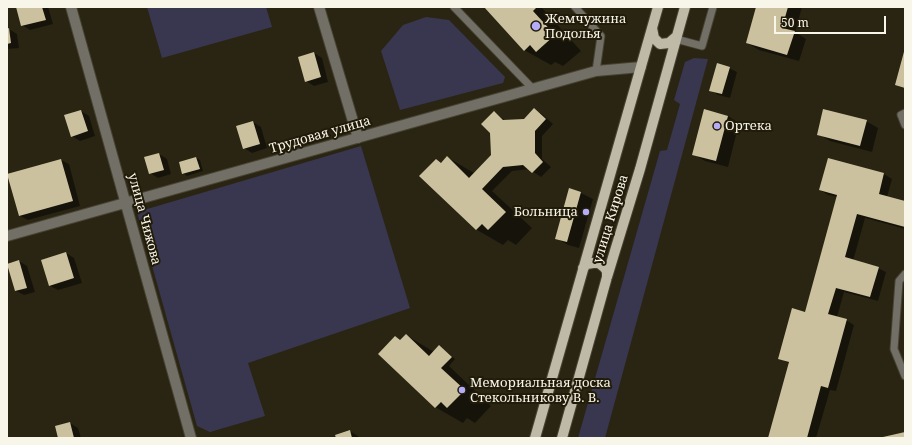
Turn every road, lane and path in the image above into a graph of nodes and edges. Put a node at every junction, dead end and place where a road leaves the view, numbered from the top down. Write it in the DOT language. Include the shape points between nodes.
graph roads {
  1 [pos="71,7"];
  2 [pos="319,7"];
  3 [pos="454,7"];
  4 [pos="575,7"];
  5 [pos="658,7"];
  6 [pos="685,7"];
  7 [pos="713,7"];
  8 [pos="652,28"];
  9 [pos="676,37"];
  10 [pos="641,67"];
  11 [pos="596,71"];
  12 [pos="533,88"];
  13 [pos="905,112"];
  14 [pos="905,124"];
  15 [pos="358,138"];
  16 [pos="126,203"];
  17 [pos="7,236"];
  18 [pos="583,268"];
  19 [pos="905,274"];
  20 [pos="607,277"];
  21 [pos="905,376"];
  22 [pos="191,438"];
  23 [pos="535,438"];
  24 [pos="562,438"];
  1 -- 16 [label="street, улица Чижова"];
  2 -- 15 [label="street"];
  3 -- 12 [label="lane"];
  4 -- 11 [label="lane" via="601,36"];
  5 -- 8 [label="main road, улица Кирова"];
  6 -- 9 [label="main road, улица Кирова"];
  7 -- 9 [label="lane" via="702,46"];
  8 -- 9 [label="main road" via="654,38 660,44 669,43"];
  8 -- 10 [label="main road, улица Кирова"];
  9 -- 20 [label="main road, улица Кирова"];
  10 -- 11 [label="street, Трудовая улица"];
  10 -- 18 [label="main road, улица Кирова"];
  11 -- 12 [label="street, Трудовая улица"];
  12 -- 15 [label="street, Трудовая улица"];
  13 -- 14 [label="lane" via="901,115"];
  15 -- 16 [label="street, Трудовая улица"];
  16 -- 17 [label="street, Трудовая улица"];
  16 -- 22 [label="street, улица Чижова"];
  18 -- 20 [label="main road" via="587,264 599,263 607,271"];
  18 -- 23 [label="main road, улица Кирова"];
  19 -- 21 [label="lane" via="899,281 894,349"];
  20 -- 24 [label="main road, улица Кирова"];
}
